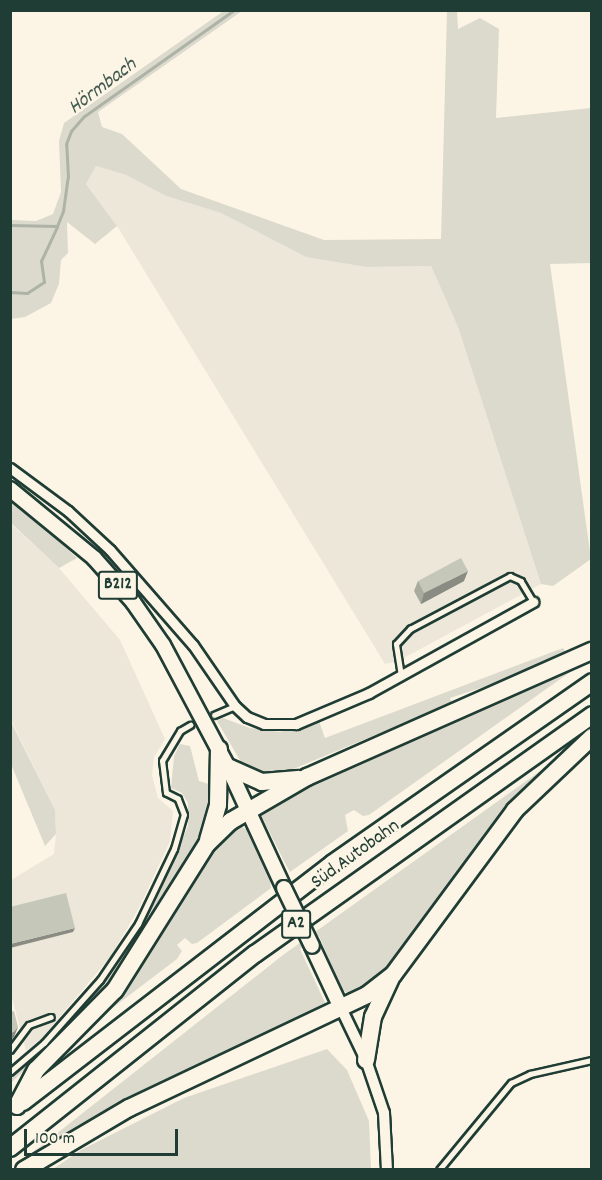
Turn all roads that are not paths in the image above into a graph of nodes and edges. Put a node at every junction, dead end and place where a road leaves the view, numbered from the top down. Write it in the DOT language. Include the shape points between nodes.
graph roads {
  1 [pos="10,468"];
  2 [pos="10,489"];
  3 [pos="533,602"];
  4 [pos="591,651"];
  5 [pos="400,676"];
  6 [pos="591,682"];
  7 [pos="235,706"];
  8 [pos="214,715"];
  9 [pos="591,715"];
  10 [pos="190,725"];
  11 [pos="591,737"];
  12 [pos="219,748"];
  13 [pos="228,767"];
  14 [pos="307,777"];
  15 [pos="248,810"];
  16 [pos="207,844"];
  17 [pos="393,975"];
  18 [pos="341,1008"];
  19 [pos="51,1017"];
  20 [pos="10,1050"];
  21 [pos="366,1060"];
  22 [pos="591,1060"];
  23 [pos="10,1072"];
  24 [pos="14,1109"];
  25 [pos="10,1148"];
  26 [pos="24,1170"];
  27 [pos="387,1170"];
  28 [pos="439,1170"];
  1 -- 7 [label="street" via="68,511 110,550 193,645"];
  2 -- 12 [label="main road, B212" via="94,558 133,602 163,645"];
  3 -- 5 [label="street"];
  3 -- 5 [label="lane" via="521,581 510,576 410,629 396,644"];
  4 -- 14 [label="highway"];
  5 -- 7 [label="street" via="296,724 264,724 247,717"];
  6 -- 24 [label="highway, Süd Autobahn / A2" via="333,863"];
  7 -- 8 [label="lane"];
  9 -- 25 [label="highway, Süd Autobahn / A2" via="255,954"];
  10 -- 23 [label="lane" via="180,731 162,761 166,793 178,799 184,815 174,849 138,924 100,980 44,1043"];
  11 -- 17 [label="highway" via="515,810"];
  12 -- 13 [label="main road, B212"];
  12 -- 16 [label="highway" via="218,805"];
  13 -- 14 [label="highway" via="262,782"];
  13 -- 15 [label="main road, B212"];
  14 -- 15 [label="highway"];
  15 -- 16 [label="highway"];
  15 -- 18 [label="main road, B212, bridge"];
  16 -- 24 [label="highway" via="115,990 36,1070"];
  17 -- 18 [label="highway"];
  17 -- 21 [label="highway" via="373,1017"];
  18 -- 21 [label="street"];
  18 -- 26 [label="highway" via="129,1108"];
  19 -- 20 [label="lane" via="29,1025"];
  21 -- 27 [label="street" via="388,1130"];
  22 -- 28 [label="lane" via="530,1074 511,1083"];
}
